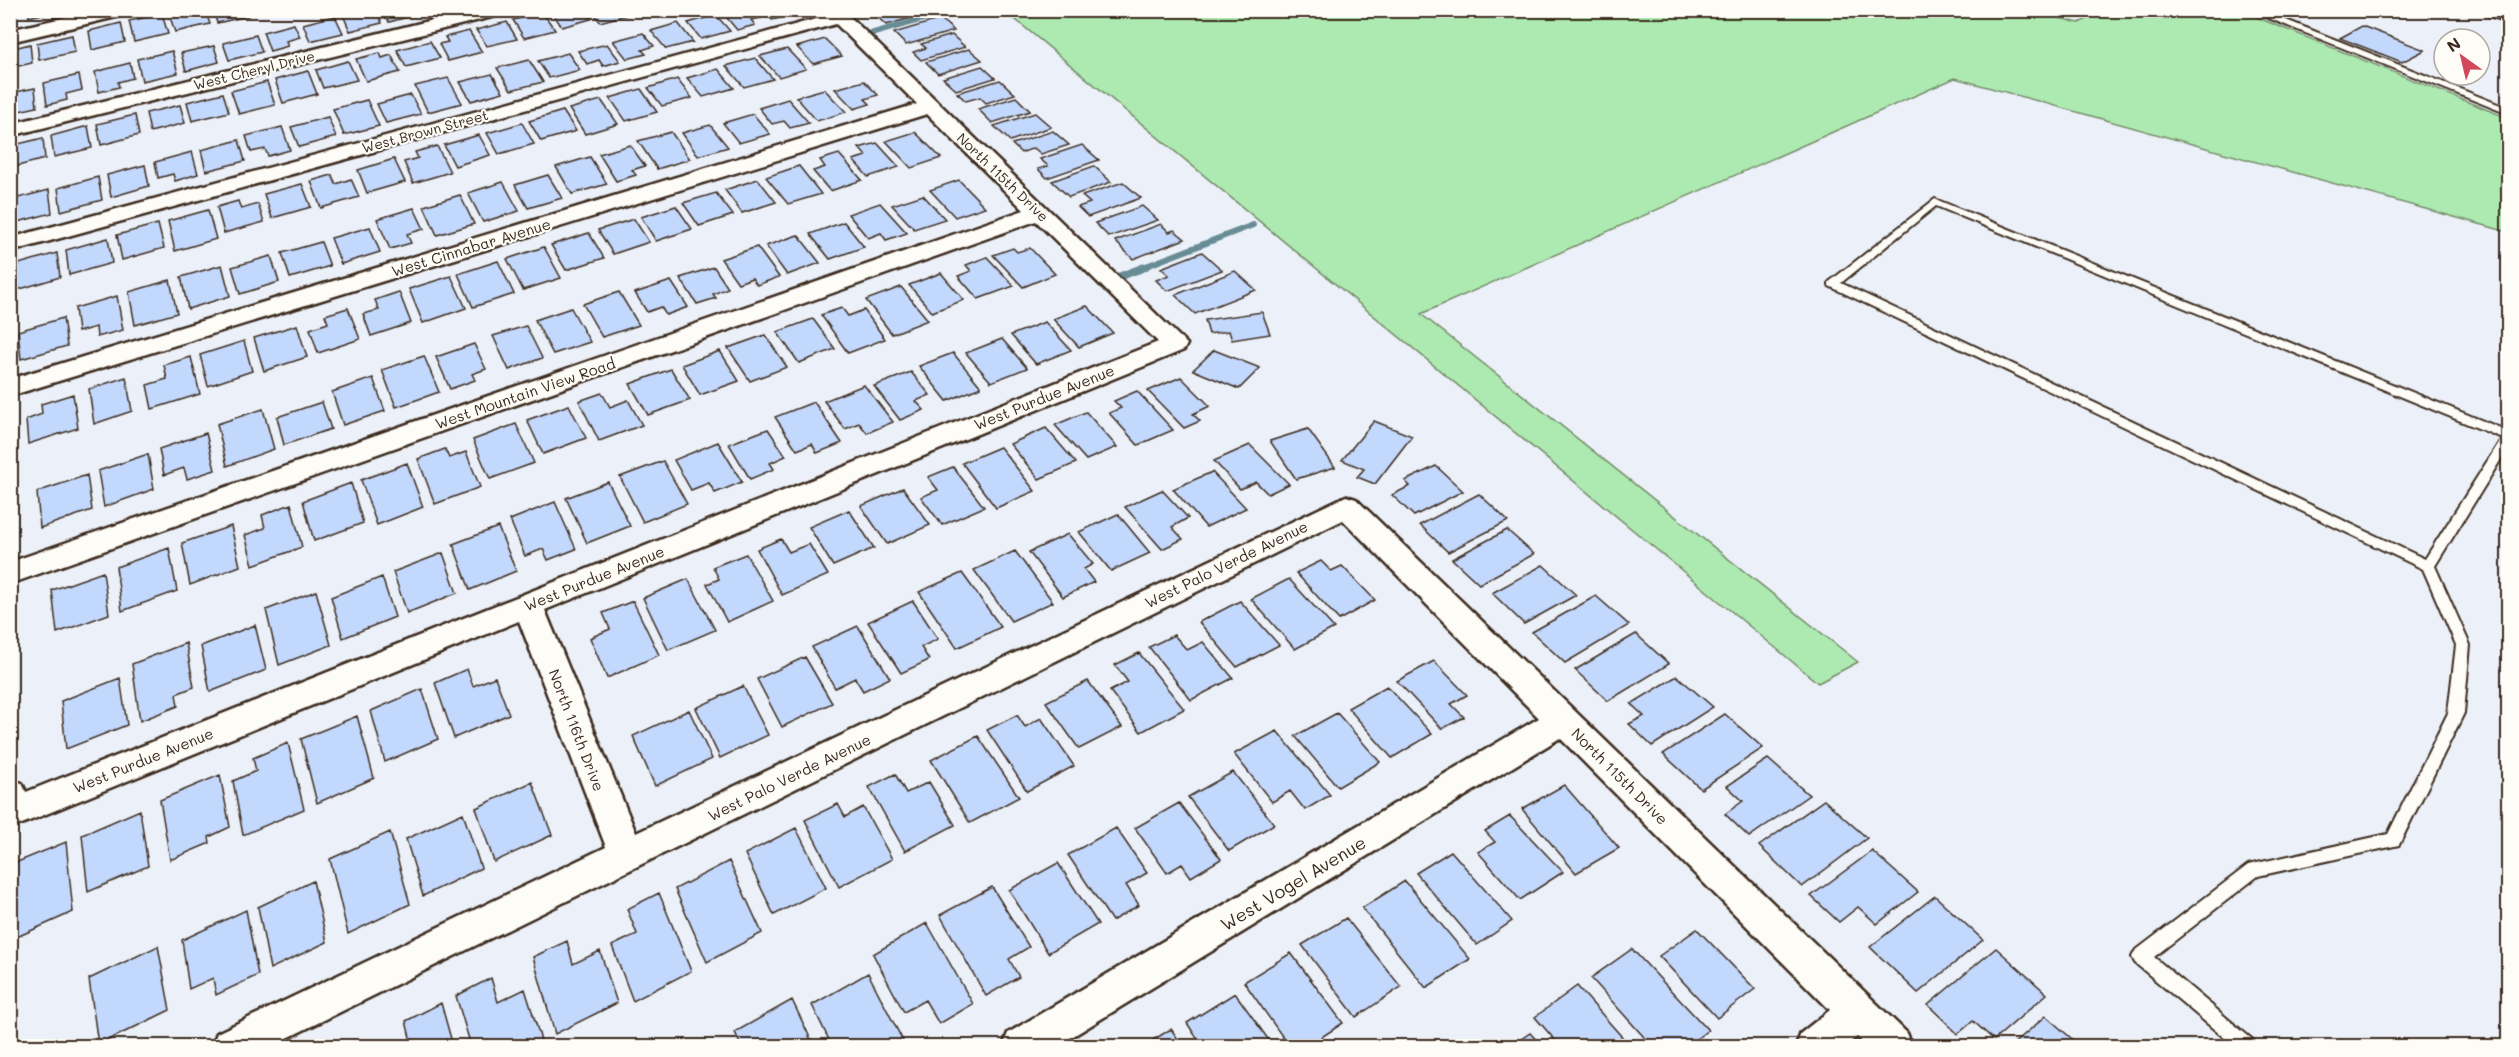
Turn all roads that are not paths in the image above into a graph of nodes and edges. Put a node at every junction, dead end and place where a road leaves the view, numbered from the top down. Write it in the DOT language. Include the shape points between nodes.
graph roads {
  1 [pos="123,10"];
  2 [pos="498,10"];
  3 [pos="2252,10"];
  4 [pos="2491,10"];
  5 [pos="835,14"];
  6 [pos="2508,17"];
  7 [pos="10,36"];
  8 [pos="931,106"];
  9 [pos="2508,111"];
  10 [pos="10,130"];
  11 [pos="1040,213"];
  12 [pos="10,245"];
  13 [pos="1175,344"];
  14 [pos="10,388"];
  15 [pos="2508,438"];
  16 [pos="1346,506"];
  17 [pos="2428,566"];
  18 [pos="10,573"];
  19 [pos="528,605"];
  20 [pos="1563,719"];
  21 [pos="11,803"];
  22 [pos="627,855"];
  23 [pos="1858,1012"];
  24 [pos="231,1047"];
  25 [pos="1022,1047"];
  26 [pos="1815,1047"];
  27 [pos="1893,1047"];
  28 [pos="2247,1047"];
  1 -- 7 [label="street"];
  2 -- 10 [label="street, West Cheryl Drive"];
  3 -- 9 [label="lane"];
  4 -- 6 [label="street"];
  5 -- 8 [label="street, North 115th Drive"];
  5 -- 12 [label="street, West Brown Street"];
  8 -- 11 [label="street, North 115th Drive"];
  8 -- 14 [label="street, West Cinnabar Avenue"];
  11 -- 13 [label="street, North 115th Drive"];
  11 -- 18 [label="street, West Mountain View Road"];
  13 -- 19 [label="street, West Purdue Avenue"];
  15 -- 17 [label="lane"];
  15 -- 17 [label="lane" via="1935,202 1833,284"];
  16 -- 20 [label="street, North 115th Drive"];
  16 -- 22 [label="street, West Palo Verde Avenue"];
  17 -- 28 [label="lane" via="2463,645 2456,714 2393,840 2254,870 2141,957"];
  19 -- 21 [label="street, West Purdue Avenue"];
  19 -- 22 [label="street, North 116th Drive"];
  20 -- 23 [label="street, North 115th Drive"];
  20 -- 25 [label="street, West Vogel Avenue"];
  22 -- 24 [label="street, West Palo Verde Avenue"];
  23 -- 26 [label="street"];
  23 -- 27 [label="street, North 115th Drive"];
}
